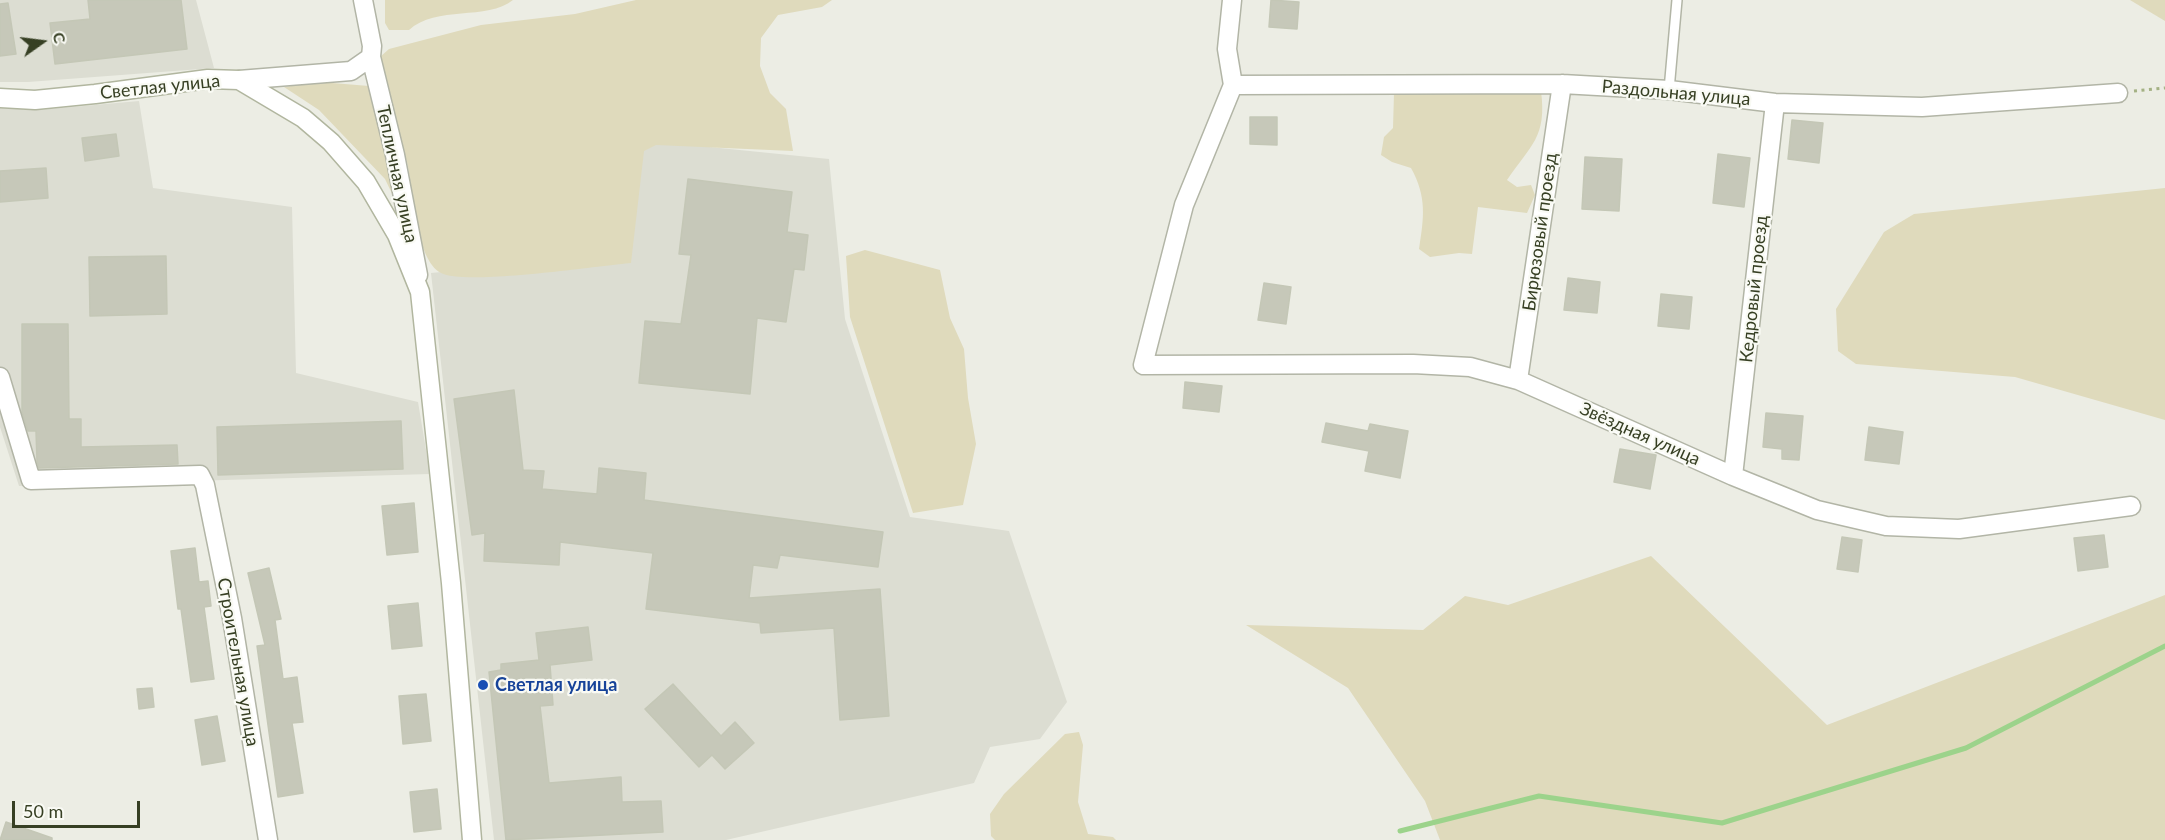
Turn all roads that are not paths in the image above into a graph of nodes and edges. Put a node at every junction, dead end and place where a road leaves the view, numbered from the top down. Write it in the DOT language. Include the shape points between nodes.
graph roads {
  1 [pos="363,0"];
  2 [pos="1232,0"];
  3 [pos="1677,0"];
  4 [pos="371,57"];
  5 [pos="238,80"];
  6 [pos="1562,84"];
  7 [pos="1233,85"];
  8 [pos="1669,90"];
  9 [pos="2118,93"];
  10 [pos="0,98"];
  11 [pos="1775,103"];
  12 [pos="420,292"];
  13 [pos="0,377"];
  14 [pos="1518,380"];
  15 [pos="1733,476"];
  16 [pos="2131,506"];
  17 [pos="268,840"];
  18 [pos="472,840"];
  1 -- 4 [label="street, Тепличная улица"];
  2 -- 7 [label="street" via="1227,49"];
  3 -- 8 [label="lane"];
  4 -- 5 [label="street" via="351,71"];
  4 -- 12 [label="street, Тепличная улица" via="395,155"];
  5 -- 10 [label="street, Светлая улица" via="208,79 35,99"];
  5 -- 12 [label="street, Светлая улица" via="303,118 331,142 366,182 397,235"];
  6 -- 7 [label="street, Раздольная улица"];
  6 -- 8 [label="street, Раздольная улица"];
  6 -- 14 [label="street, Бирюзовый проезд"];
  7 -- 14 [label="street, Звёздная улица" via="1184,205 1143,365 1413,364 1470,368"];
  8 -- 11 [label="street, Раздольная улица"];
  9 -- 11 [label="street, Раздольная улица" via="1923,107"];
  11 -- 15 [label="street, Кедровый проезд"];
  12 -- 18 [label="street, Светлая улица" via="451,583"];
  13 -- 17 [label="street, Строительная улица" via="31,480 200,476 232,618"];
  14 -- 15 [label="street, Звёздная улица"];
  15 -- 16 [label="street, Звёздная улица" via="1817,510 1886,525 1959,530"];
}
